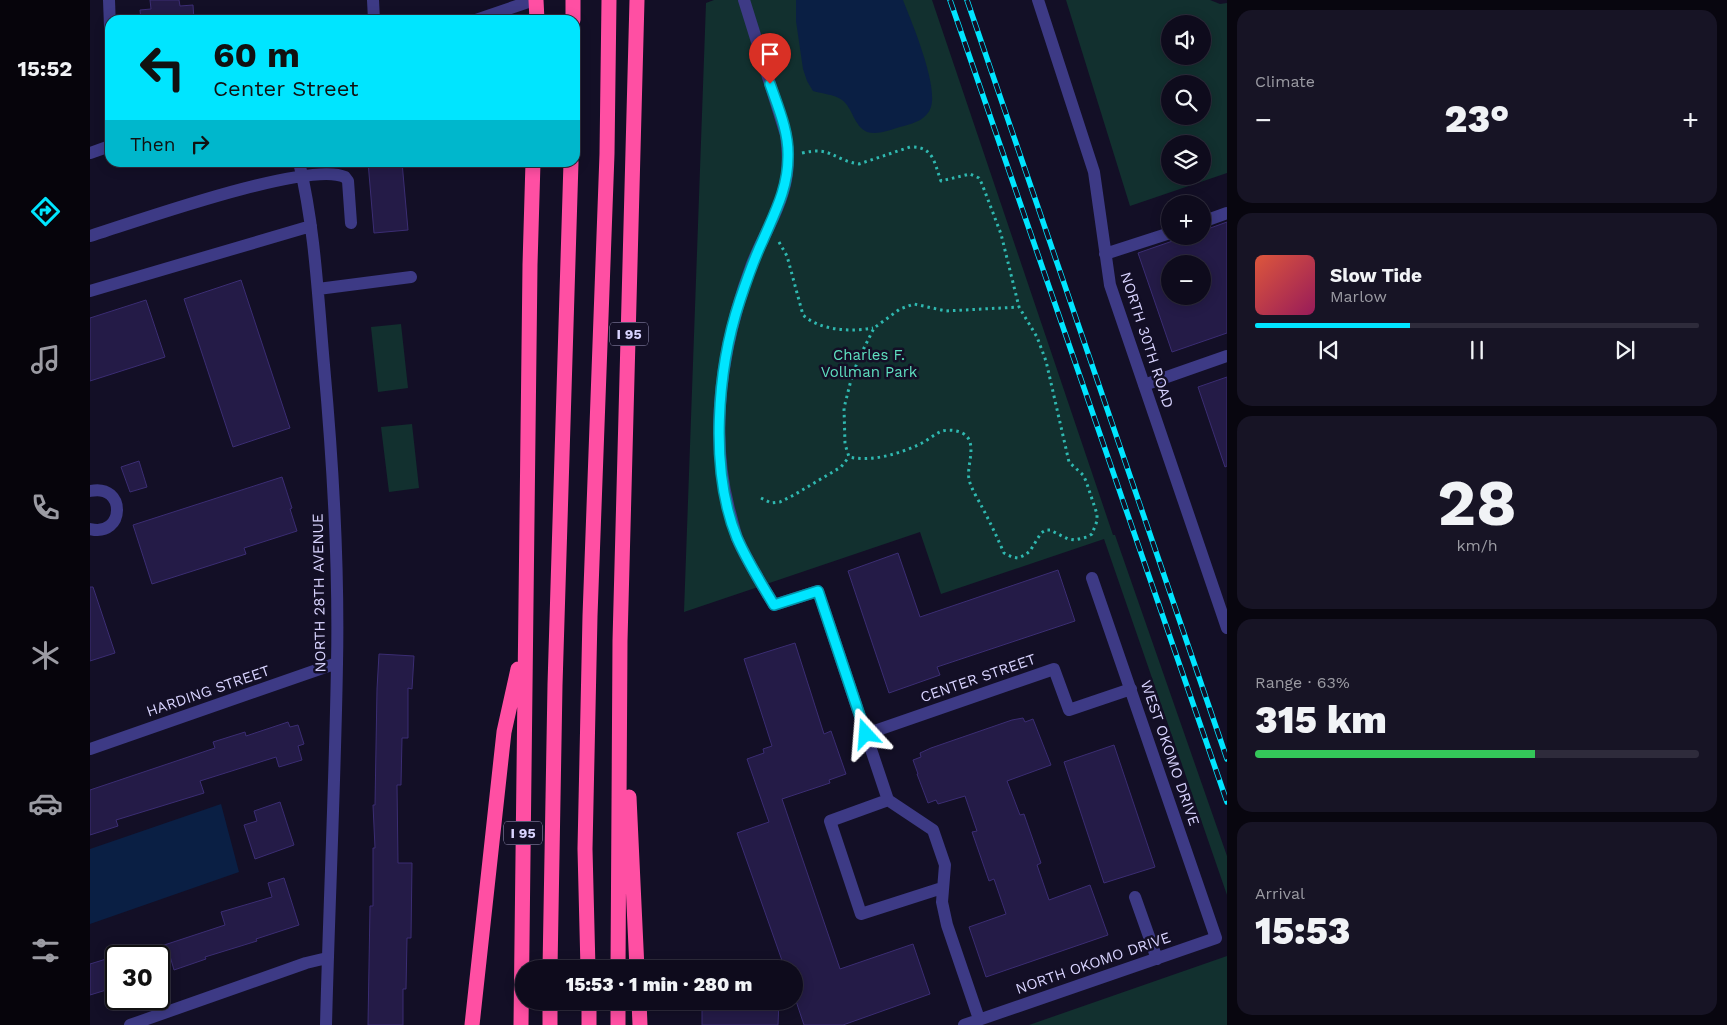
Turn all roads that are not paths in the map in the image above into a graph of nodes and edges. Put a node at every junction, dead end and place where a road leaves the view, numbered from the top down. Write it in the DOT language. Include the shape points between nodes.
graph roads {
  1 [pos="109,0"];
  2 [pos="373,0"];
  3 [pos="535,0"];
  4 [pos="573,0"];
  5 [pos="609,0"];
  6 [pos="637,0"];
  7 [pos="744,0"];
  8 [pos="1038,0"];
  9 [pos="110,15"];
  10 [pos="374,15"];
  11 [pos="491,15"];
  12 [pos="536,15"];
  13 [pos="573,15"];
  14 [pos="105,148"];
  15 [pos="90,153"];
  16 [pos="300,167"];
  17 [pos="533,167"];
  18 [pos="571,167"];
  19 [pos="302,176"];
  20 [pos="1227,213"];
  21 [pos="1211,219"];
  22 [pos="351,223"];
  23 [pos="311,226"];
  24 [pos="90,236"];
  25 [pos="1161,236"];
  26 [pos="1105,254"];
  27 [pos="411,277"];
  28 [pos="318,289"];
  29 [pos="90,291"];
  30 [pos="1227,356"];
  31 [pos="1144,385"];
  32 [pos="90,491"];
  33 [pos="90,529"];
  34 [pos="1092,578"];
  35 [pos="1227,628"];
  36 [pos="525,640"];
  37 [pos="620,641"];
  38 [pos="337,663"];
  39 [pos="1130,688"];
  40 [pos="866,734"];
  41 [pos="90,749"];
  42 [pos="888,800"];
  43 [pos="942,888"];
  44 [pos="1135,897"];
  45 [pos="1216,938"];
  46 [pos="328,958"];
  47 [pos="1158,959"];
  48 [pos="550,960"];
  49 [pos="588,960"];
  50 [pos="618,960"];
  51 [pos="638,960"];
  52 [pos="550,1010"];
  53 [pos="588,1010"];
  54 [pos="618,1010"];
  55 [pos="639,1010"];
  56 [pos="979,1019"];
  57 [pos="130,1025"];
  58 [pos="326,1025"];
  59 [pos="472,1025"];
  60 [pos="521,1025"];
  61 [pos="550,1025"];
  62 [pos="589,1025"];
  63 [pos="618,1025"];
  64 [pos="640,1025"];
  65 [pos="964,1025"];
  1 -- 9 [label="street"];
  2 -- 10 [label="street"];
  3 -- 11 [label="street"];
  3 -- 12 [label="highway"];
  4 -- 13 [label="highway"];
  5 -- 49 [label="highway" via="607,154 589,635 585,849"];
  6 -- 37 [label="highway, I 95"];
  7 -- 40 [label="street" via="786,135 788,156 780,201 753,263 728,346 722,378 720,441 724,486 737,537 774,605 818,591"];
  8 -- 26 [label="street, NORTH 30TH ROAD" via="1094,172"];
  14 -- 15 [label="street"];
  16 -- 19 [label="street, NORTH 28TH AVENUE"];
  17 -- 36 [label="highway, I 95"];
  18 -- 48 [label="highway"];
  19 -- 22 [label="street" via="332,174 345,177"];
  19 -- 23 [label="street, NORTH 28TH AVENUE"];
  19 -- 24 [label="street" via="225,194"];
  20 -- 21 [label="street"];
  23 -- 28 [label="street, NORTH 28TH AVENUE"];
  23 -- 29 [label="street"];
  25 -- 26 [label="street"];
  26 -- 31 [label="street, NORTH 30TH ROAD" via="1110,285"];
  27 -- 28 [label="street"];
  28 -- 38 [label="street, NORTH 28TH AVENUE" via="332,450"];
  30 -- 31 [label="street"];
  31 -- 35 [label="street, NORTH 30TH ROAD"];
  32 -- 33 [label="street" via="110,494 117,513 105,528"];
  34 -- 39 [label="street, WEST OKOMO DRIVE"];
  36 -- 59 [label="highway" via="504,732"];
  36 -- 60 [label="highway, I 95"];
  37 -- 50 [label="highway, I 95"];
  37 -- 51 [label="highway"];
  38 -- 41 [label="street, HARDING STREET"];
  38 -- 46 [label="street, NORTH 28TH AVENUE"];
  39 -- 40 [label="street, CENTER STREET" via="1069,710 1054,669"];
  39 -- 45 [label="street, WEST OKOMO DRIVE"];
  40 -- 42 [label="street"];
  42 -- 43 [label="street" via="933,830 945,865"];
  42 -- 43 [label="street" via="830,821 861,914"];
  43 -- 56 [label="street" via="947,925"];
  44 -- 47 [label="street"];
  45 -- 47 [label="street, NORTH OKOMO DRIVE"];
  46 -- 57 [label="street"];
  46 -- 58 [label="street, NORTH 28TH AVENUE"];
  47 -- 56 [label="street, NORTH OKOMO DRIVE"];
  52 -- 61 [label="highway"];
  53 -- 62 [label="highway"];
  54 -- 63 [label="highway"];
  55 -- 64 [label="highway"];
  56 -- 65 [label="street, NORTH OKOMO DRIVE"];
}
